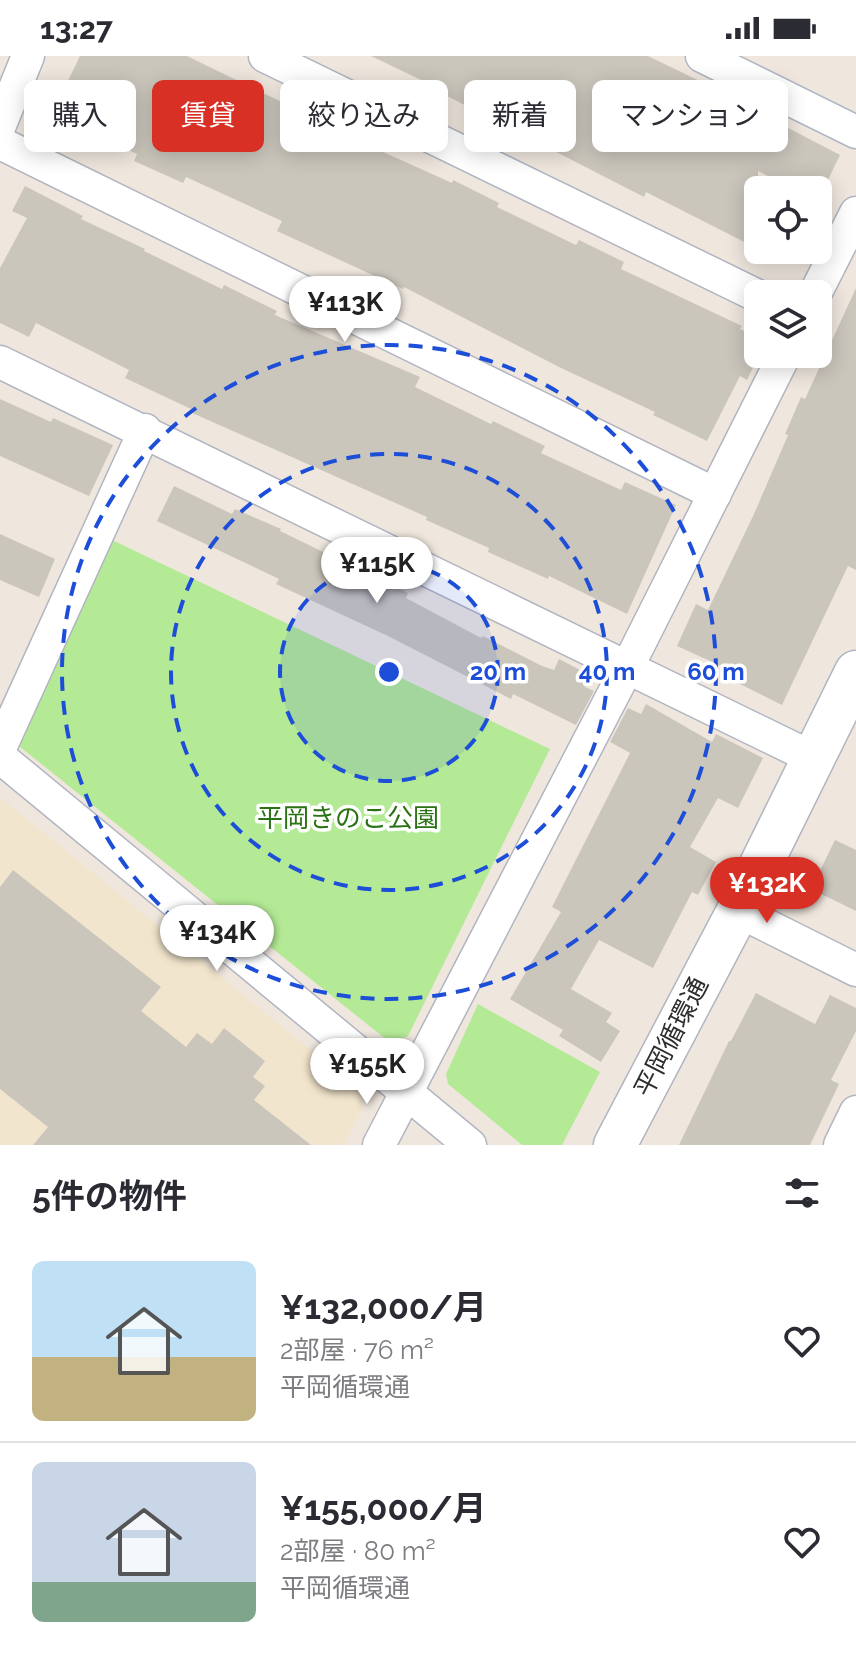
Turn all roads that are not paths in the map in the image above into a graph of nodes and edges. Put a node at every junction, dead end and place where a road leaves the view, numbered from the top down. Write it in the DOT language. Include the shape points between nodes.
graph roads {
  1 [pos="28,56"];
  2 [pos="265,56"];
  3 [pos="702,56"];
  4 [pos="0,125"];
  5 [pos="856,132"];
  6 [pos="0,143"];
  7 [pos="856,213"];
  8 [pos="822,280"];
  9 [pos="744,289"];
  10 [pos="0,362"];
  11 [pos="778,368"];
  12 [pos="145,430"];
  13 [pos="715,494"];
  14 [pos="628,666"];
  15 [pos="856,672"];
  16 [pos="0,748"];
  17 [pos="0,757"];
  18 [pos="813,758"];
  19 [pos="738,911"];
  20 [pos="856,970"];
  21 [pos="405,1093"];
  22 [pos="856,1112"];
  23 [pos="379,1145"];
  24 [pos="470,1145"];
  25 [pos="615,1145"];
  26 [pos="840,1145"];
  1 -- 4 [label="street"];
  2 -- 9 [label="street"];
  3 -- 5 [label="street"];
  6 -- 13 [label="street"];
  7 -- 8 [label="street"];
  10 -- 12 [label="street"];
  11 -- 13 [label="street"];
  12 -- 14 [label="street"];
  12 -- 16 [label="street"];
  13 -- 14 [label="street"];
  14 -- 18 [label="street"];
  14 -- 21 [label="street"];
  15 -- 18 [label="street, 平岡循環通"];
  17 -- 21 [label="street"];
  18 -- 19 [label="street, 平岡循環通"];
  19 -- 20 [label="street"];
  19 -- 25 [label="street, 平岡循環通"];
  21 -- 23 [label="street"];
  21 -- 24 [label="street"];
  22 -- 26 [label="street"];
}
